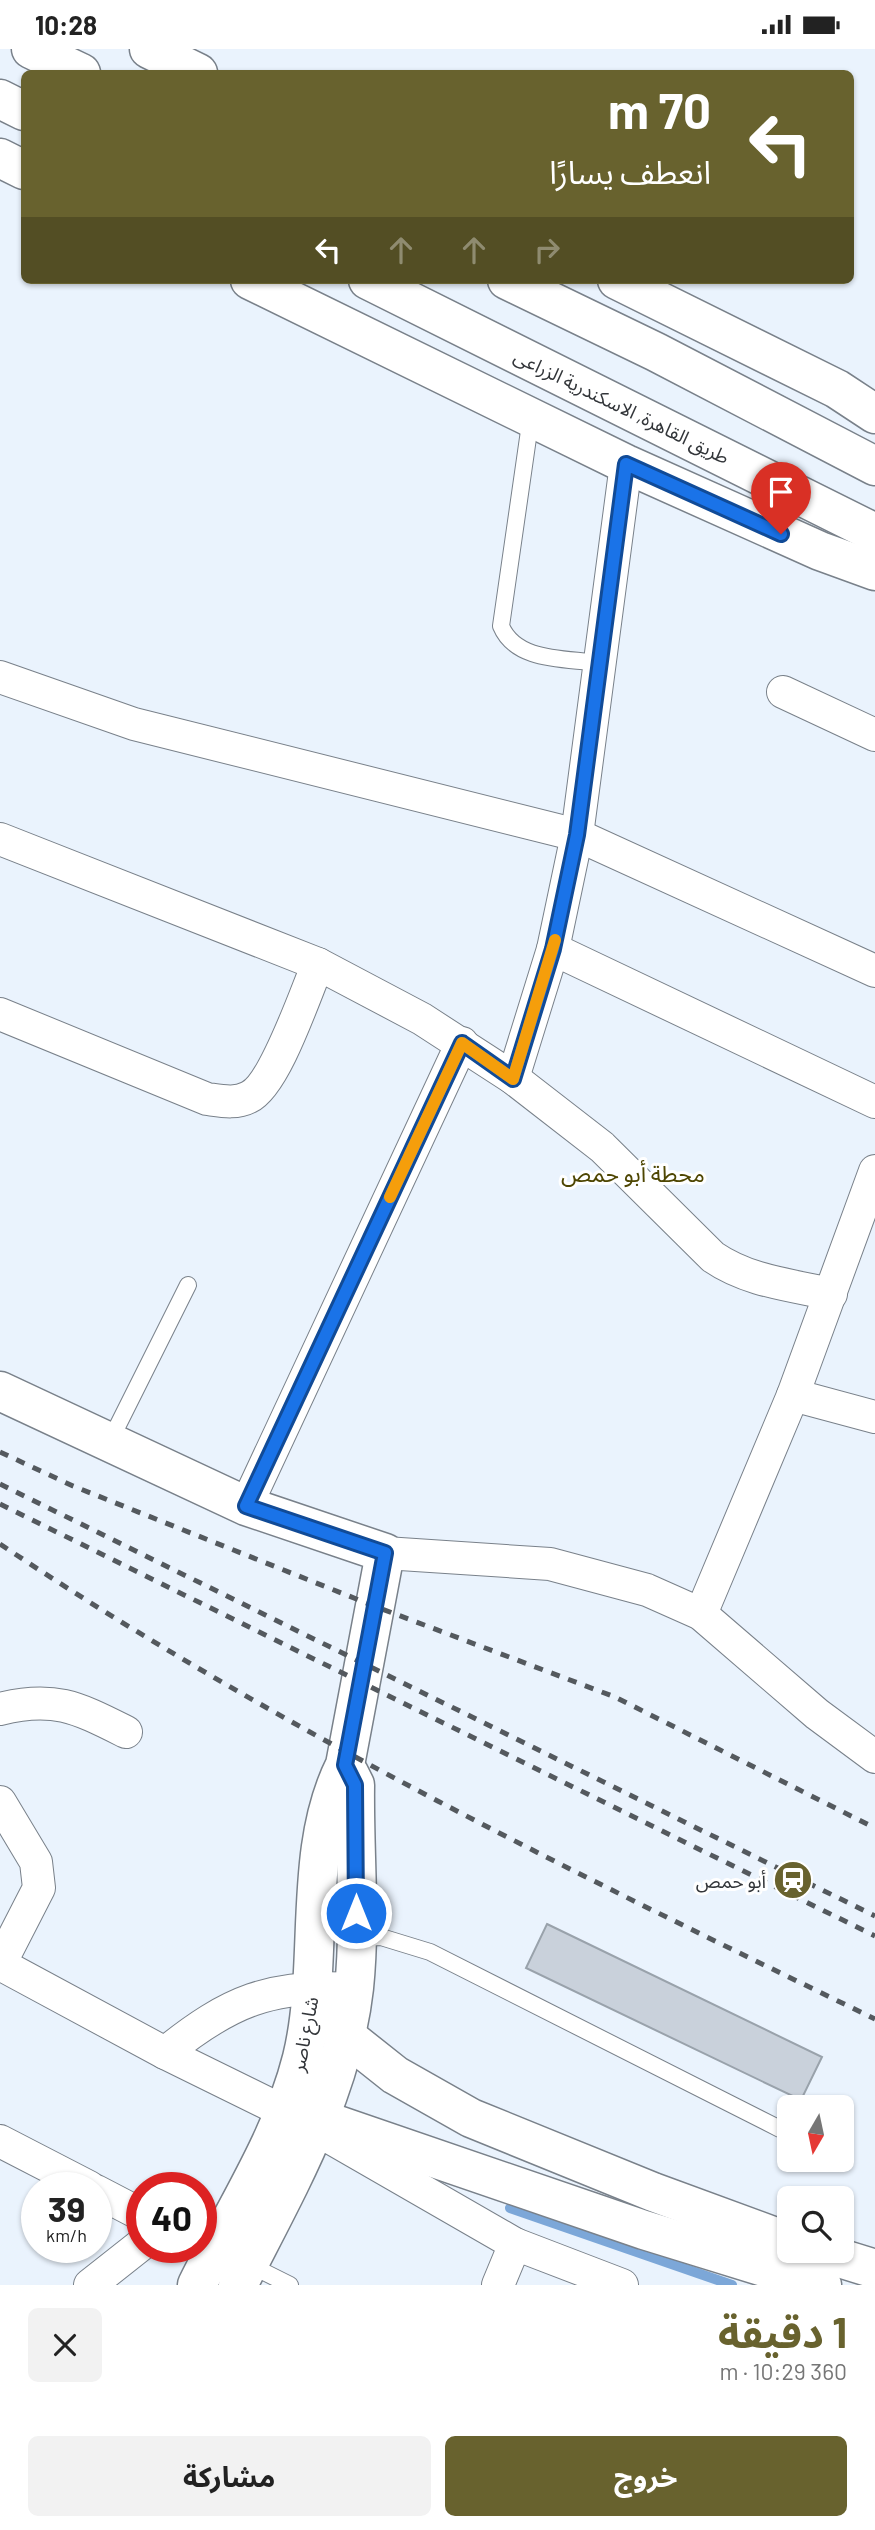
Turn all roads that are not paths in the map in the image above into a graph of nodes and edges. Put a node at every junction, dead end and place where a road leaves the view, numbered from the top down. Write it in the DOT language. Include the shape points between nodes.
graph roads {
  1 [pos="31,49"];
  2 [pos="149,49"];
  3 [pos="75,70"];
  4 [pos="192,70"];
  5 [pos="0,99"];
  6 [pos="21,110"];
  7 [pos="0,158"];
  8 [pos="21,168"];
  9 [pos="258,284"];
  10 [pos="376,284"];
  11 [pos="515,284"];
  12 [pos="625,284"];
  13 [pos="875,414"];
  14 [pos="530,417"];
  15 [pos="626,464"];
  16 [pos="875,466"];
  17 [pos="875,533"];
  18 [pos="875,571"];
  19 [pos="598,663"];
  20 [pos="0,677"];
  21 [pos="783,692"];
  22 [pos="875,735"];
  23 [pos="577,835"];
  24 [pos="0,839"];
  25 [pos="553,949"];
  26 [pos="318,964"];
  27 [pos="875,971"];
  28 [pos="0,1014"];
  29 [pos="462,1043"];
  30 [pos="513,1079"];
  31 [pos="875,1103"];
  32 [pos="875,1171"];
  33 [pos="188,1285"];
  34 [pos="831,1294"];
  35 [pos="0,1391"];
  36 [pos="793,1395"];
  37 [pos="875,1417"];
  38 [pos="110,1441"];
  39 [pos="246,1506"];
  40 [pos="385,1553"];
  41 [pos="701,1614"];
  42 [pos="0,1709"];
  43 [pos="126,1732"];
  44 [pos="875,1757"];
  45 [pos="345,1765"];
  46 [pos="0,1801"];
  47 [pos="356,1938"];
  48 [pos="0,1964"];
  49 [pos="354,1989"];
  50 [pos="311,1997"];
  51 [pos="344,2034"];
  52 [pos="165,2053"];
  53 [pos="307,2120"];
  54 [pos="777,2127"];
  55 [pos="0,2141"];
  56 [pos="60,2172"];
  57 [pos="777,2238"];
  58 [pos="515,2244"];
  59 [pos="126,2257"];
  60 [pos="854,2262"];
  61 [pos="220,2267"];
  62 [pos="875,2269"];
  63 [pos="90,2285"];
  64 [pos="290,2285"];
  65 [pos="498,2285"];
  66 [pos="622,2285"];
  67 [pos="822,2285"];
  1 -- 3 [label="main road"];
  2 -- 4 [label="main road"];
  5 -- 6 [label="main road"];
  7 -- 8 [label="main road"];
  9 -- 14 [label="main road"];
  10 -- 17 [label="main road, طريق القاهرة, الاسكندرية الزراعى"];
  11 -- 16 [label="main road"];
  12 -- 13 [label="main road" via="837,389"];
  14 -- 15 [label="main road"];
  14 -- 19 [label="lane" via="501,626 506,637 525,652"];
  15 -- 18 [label="main road"];
  15 -- 19 [label="street"];
  19 -- 23 [label="street"];
  20 -- 23 [label="street" via="134,724"];
  21 -- 22 [label="street"];
  23 -- 25 [label="street"];
  23 -- 27 [label="street"];
  24 -- 26 [label="street"];
  25 -- 30 [label="street"];
  25 -- 31 [label="street"];
  26 -- 28 [label="street" via="269,1081 251,1097 233,1102 207,1099"];
  26 -- 29 [label="street"];
  29 -- 30 [label="street"];
  29 -- 39 [label="street"];
  30 -- 34 [label="street" via="602,1147 713,1257 732,1270"];
  32 -- 34 [label="street"];
  33 -- 38 [label="lane"];
  34 -- 36 [label="street"];
  35 -- 38 [label="main road"];
  36 -- 37 [label="street"];
  36 -- 41 [label="street"];
  38 -- 39 [label="main road"];
  39 -- 40 [label="main road"];
  40 -- 41 [label="street" via="550,1564 647,1590"];
  40 -- 45 [label="main road, شارع ناصر"];
  41 -- 44 [label="street" via="817,1714"];
  42 -- 43 [label="street" via="26,1702 73,1706"];
  45 -- 47 [label="main road, شارع ناصر" via="355,1785"];
  45 -- 50 [label="main road, شارع ناصر" via="335,1784 324,1837"];
  46 -- 48 [label="street" via="36,1862 39,1888"];
  47 -- 49 [label="main road, شارع ناصر"];
  47 -- 54 [label="lane" via="381,1937 430,1952"];
  48 -- 52 [label="street"];
  49 -- 50 [label="street"];
  49 -- 51 [label="main road, شارع ناصر"];
  50 -- 51 [label="main road"];
  50 -- 52 [label="street" via="274,1991 231,2008"];
  50 -- 53 [label="main road, شارع ناصر" via="302,2057"];
  51 -- 53 [label="main road, شارع ناصر" via="336,2070"];
  51 -- 57 [label="main road" via="395,2075 471,2118"];
  52 -- 53 [label="street"];
  53 -- 58 [label="street"];
  53 -- 61 [label="main road, شارع ناصر"];
  53 -- 67 [label="main road"];
  55 -- 56 [label="street"];
  58 -- 65 [label="street"];
  58 -- 66 [label="street"];
  59 -- 63 [label="street"];
  60 -- 62 [label="main road"];
  61 -- 64 [label="lane"];
}
